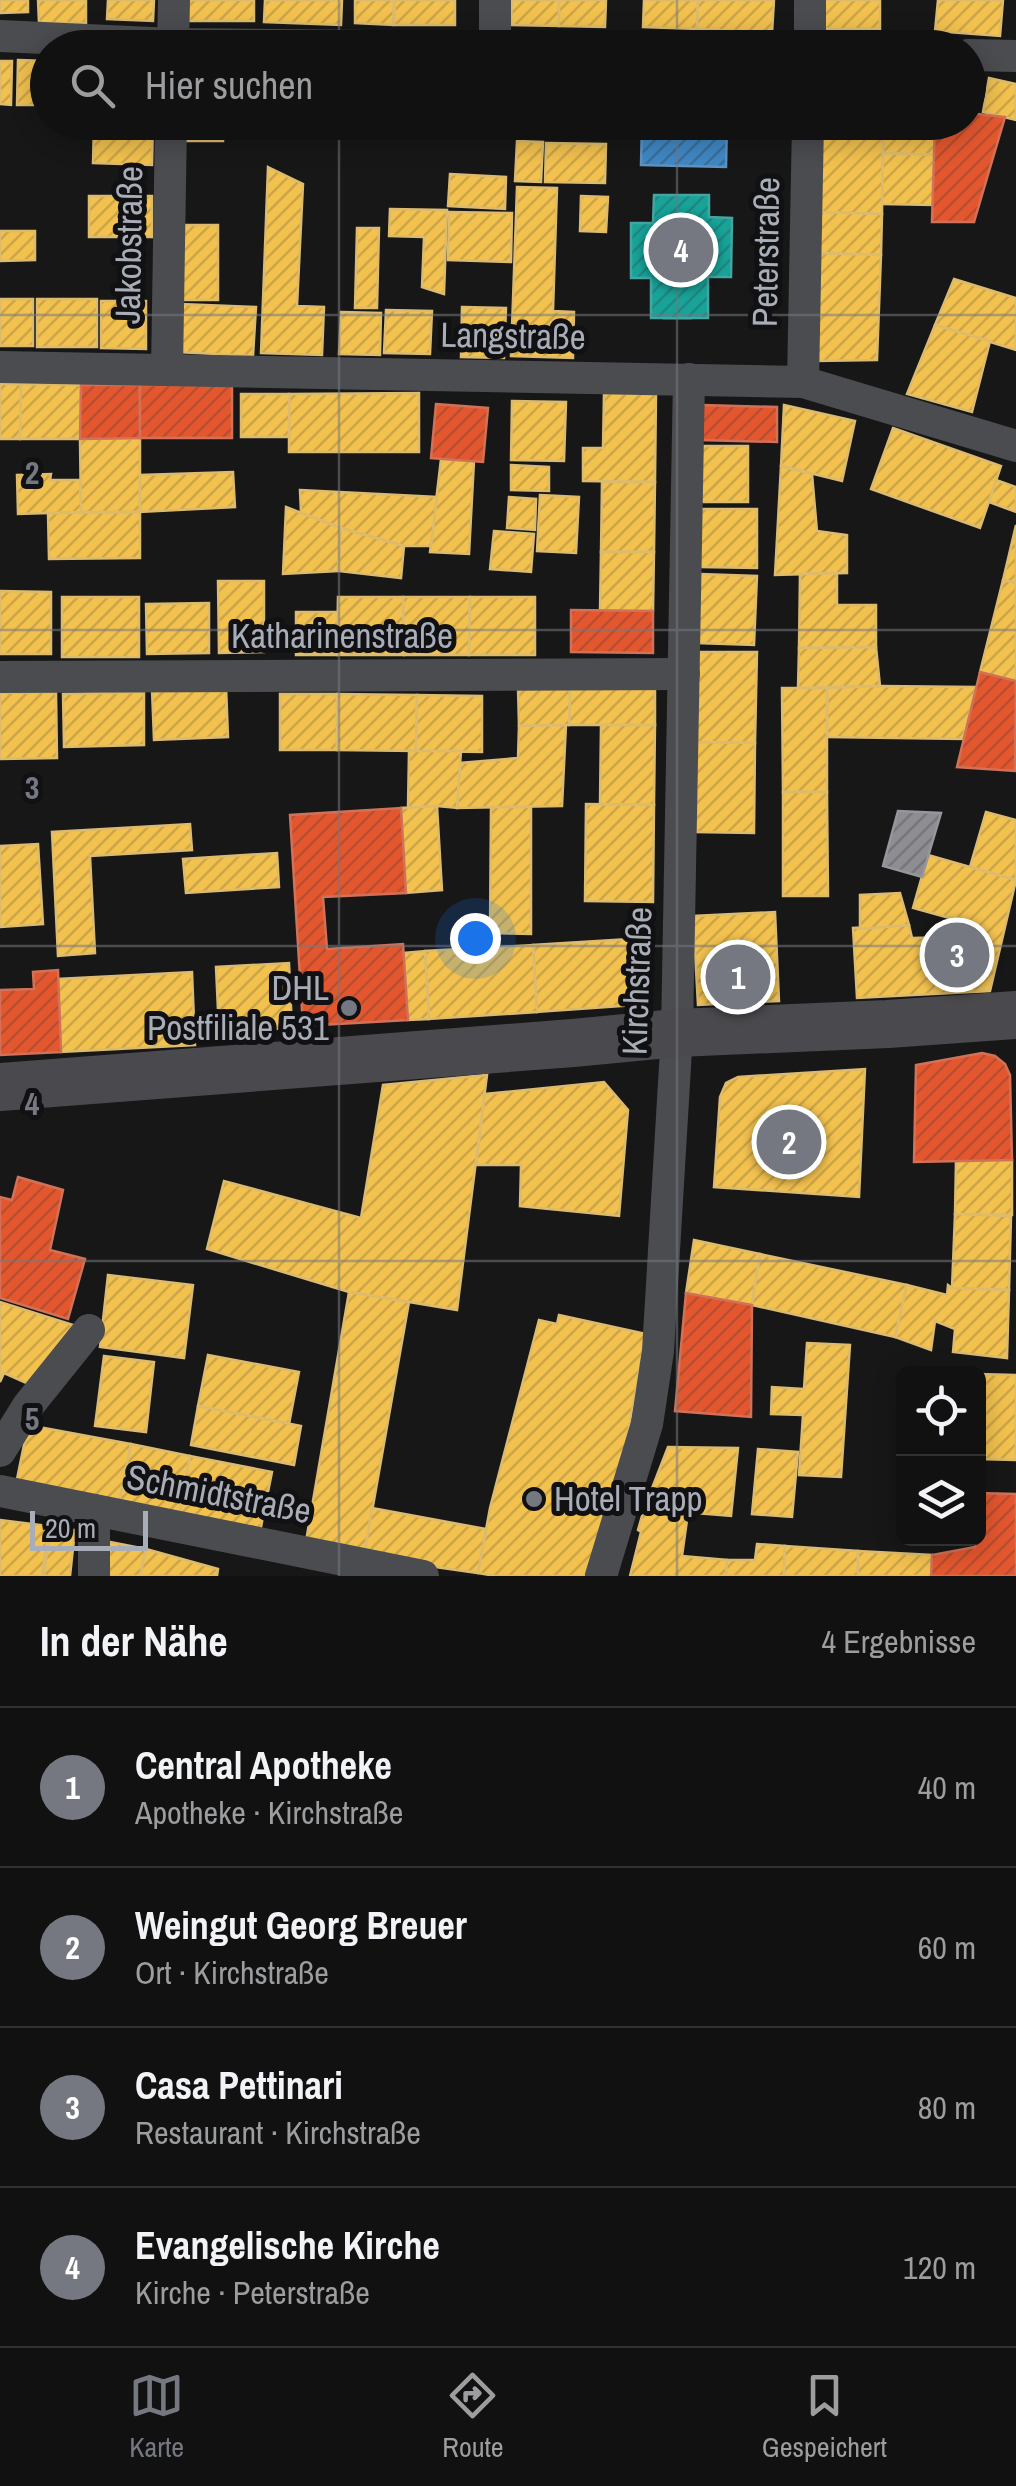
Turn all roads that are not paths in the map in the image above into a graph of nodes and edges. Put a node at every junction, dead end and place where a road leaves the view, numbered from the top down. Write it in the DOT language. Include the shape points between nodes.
graph roads {
  1 [pos="174,0"];
  2 [pos="495,0"];
  3 [pos="810,0"];
  4 [pos="173,30"];
  5 [pos="495,30"];
  6 [pos="810,30"];
  7 [pos="0,36"];
  8 [pos="30,38"];
  9 [pos="986,55"];
  10 [pos="1016,56"];
  11 [pos="171,140"];
  12 [pos="808,140"];
  13 [pos="0,367"];
  14 [pos="167,369"];
  15 [pos="689,380"];
  16 [pos="804,382"];
  17 [pos="1016,446"];
  18 [pos="684,674"];
  19 [pos="0,677"];
  20 [pos="1016,1015"];
  21 [pos="677,1033"];
  22 [pos="0,1087"];
  23 [pos="89,1330"];
  24 [pos="0,1451"];
  25 [pos="0,1490"];
  26 [pos="94,1510"];
  27 [pos="94,1576"];
  28 [pos="423,1576"];
  29 [pos="602,1576"];
  1 -- 4 [label="street"];
  2 -- 5 [label="street"];
  3 -- 6 [label="street"];
  7 -- 8 [label="street"];
  9 -- 10 [label="street"];
  11 -- 14 [label="street, Jakobstraße"];
  12 -- 16 [label="street, Peterstraße"];
  13 -- 14 [label="street, Langstraße"];
  14 -- 15 [label="street, Langstraße"];
  15 -- 16 [label="street, Langstraße"];
  15 -- 18 [label="street, Kirchstraße"];
  16 -- 17 [label="street, Langstraße"];
  18 -- 19 [label="street, Katharinenstraße"];
  18 -- 21 [label="street, Kirchstraße"];
  20 -- 21 [label="main road"];
  21 -- 22 [label="main road"];
  21 -- 29 [label="street, Kirchstraße" via="648,1424"];
  23 -- 24 [label="street"];
  25 -- 26 [label="street, Schmidtstraße"];
  26 -- 27 [label="street"];
  26 -- 28 [label="street, Schmidtstraße"];
}
